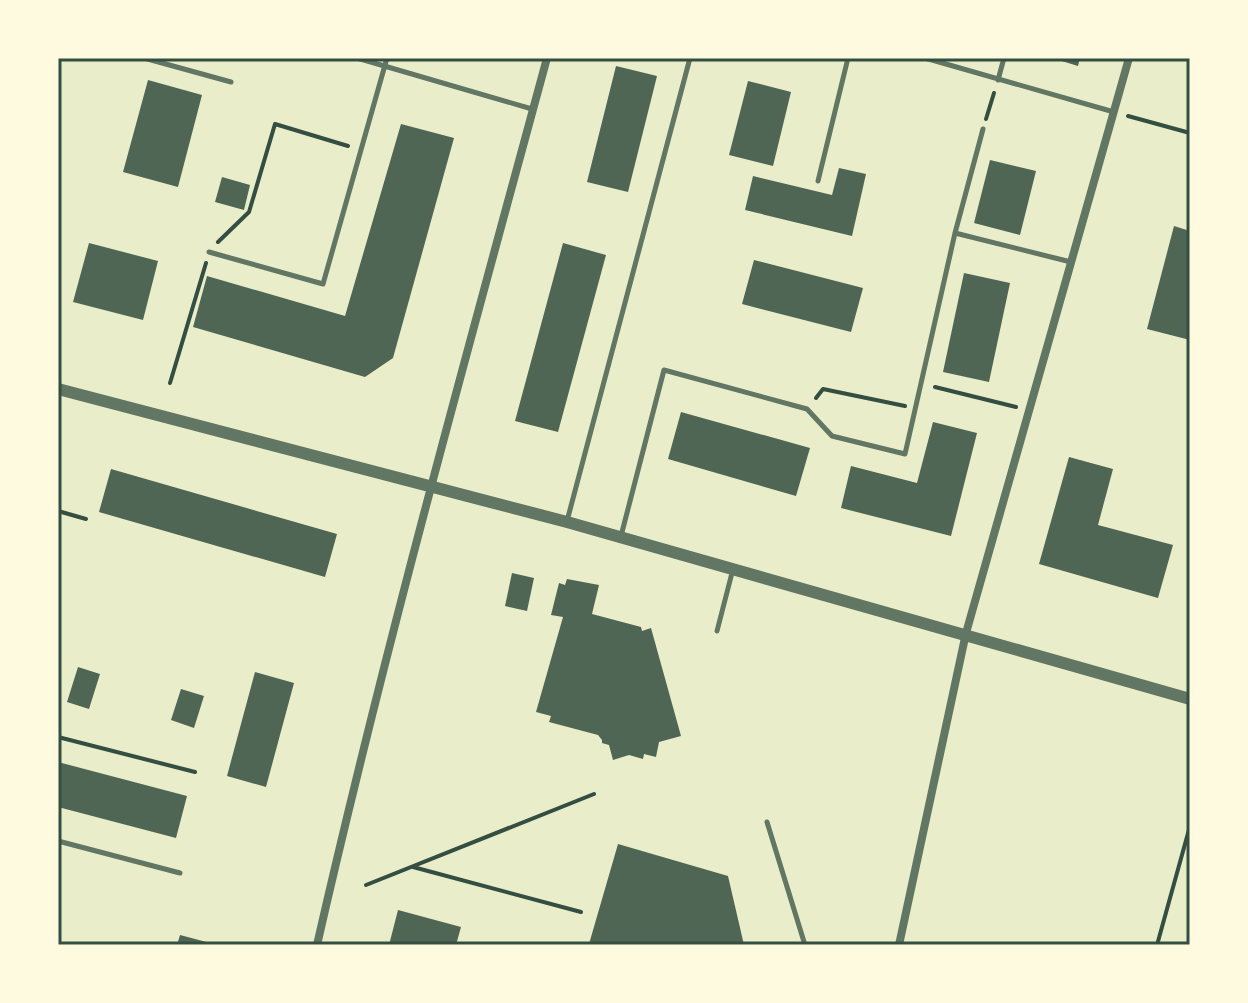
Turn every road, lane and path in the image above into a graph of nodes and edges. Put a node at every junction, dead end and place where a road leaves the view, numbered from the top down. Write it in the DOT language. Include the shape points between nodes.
graph roads {
  1 [pos="144,58"];
  2 [pos="357,58"];
  3 [pos="387,58"];
  4 [pos="547,58"];
  5 [pos="690,58"];
  6 [pos="848,58"];
  7 [pos="925,58"];
  8 [pos="1004,58"];
  9 [pos="1129,58"];
  10 [pos="385,67"];
  11 [pos="998,80"];
  12 [pos="231,82"];
  13 [pos="533,109"];
  14 [pos="1114,112"];
  15 [pos="983,129"];
  16 [pos="1190,133"];
  17 [pos="361,150"];
  18 [pos="818,181"];
  19 [pos="955,233"];
  20 [pos="209,252"];
  21 [pos="1071,262"];
  22 [pos="170,383"];
  23 [pos="922,383"];
  24 [pos="58,389"];
  25 [pos="807,409"];
  26 [pos="916,409"];
  27 [pos="1029,410"];
  28 [pos="431,487"];
  29 [pos="58,511"];
  30 [pos="86,519"];
  31 [pos="567,522"];
  32 [pos="621,537"];
  33 [pos="733,568"];
  34 [pos="717,631"];
  35 [pos="966,633"];
  36 [pos="1190,699"];
  37 [pos="58,737"];
  38 [pos="195,772"];
  39 [pos="594,794"];
  40 [pos="767,822"];
  41 [pos="1190,826"];
  42 [pos="58,841"];
  43 [pos="412,867"];
  44 [pos="180,873"];
  45 [pos="366,885"];
  46 [pos="581,912"];
  47 [pos="317,945"];
  48 [pos="805,945"];
  49 [pos="899,945"];
  50 [pos="1157,945"];
  1 -- 12 [label="lane"];
  2 -- 10 [label="lane"];
  3 -- 10 [label="lane"];
  4 -- 13 [label="street"];
  5 -- 31 [label="lane"];
  6 -- 18 [label="lane"];
  7 -- 11 [label="lane"];
  8 -- 11 [label="lane"];
  9 -- 14 [label="street"];
  10 -- 13 [label="lane"];
  10 -- 17 [label="lane"];
  11 -- 14 [label="lane"];
  11 -- 15 [label="path"];
  13 -- 28 [label="street"];
  14 -- 16 [label="path"];
  14 -- 21 [label="street"];
  15 -- 19 [label="lane"];
  17 -- 20 [label="path" via="275,124 249,212"];
  17 -- 20 [label="lane" via="323,284"];
  19 -- 21 [label="lane"];
  19 -- 23 [label="lane"];
  20 -- 22 [label="path"];
  21 -- 27 [label="street"];
  23 -- 26 [label="lane"];
  23 -- 27 [label="path"];
  24 -- 28 [label="street"];
  25 -- 26 [label="path" via="823,389"];
  25 -- 26 [label="lane" via="832,436 905,454"];
  25 -- 32 [label="lane" via="664,370"];
  27 -- 35 [label="street"];
  28 -- 31 [label="street"];
  28 -- 47 [label="street"];
  29 -- 30 [label="path"];
  31 -- 32 [label="street"];
  32 -- 33 [label="street"];
  33 -- 34 [label="lane"];
  33 -- 35 [label="street"];
  35 -- 36 [label="street"];
  35 -- 49 [label="street"];
  37 -- 38 [label="path"];
  39 -- 43 [label="path"];
  40 -- 48 [label="lane"];
  41 -- 50 [label="path"];
  42 -- 44 [label="lane"];
  43 -- 45 [label="path"];
  43 -- 46 [label="path"];
}
